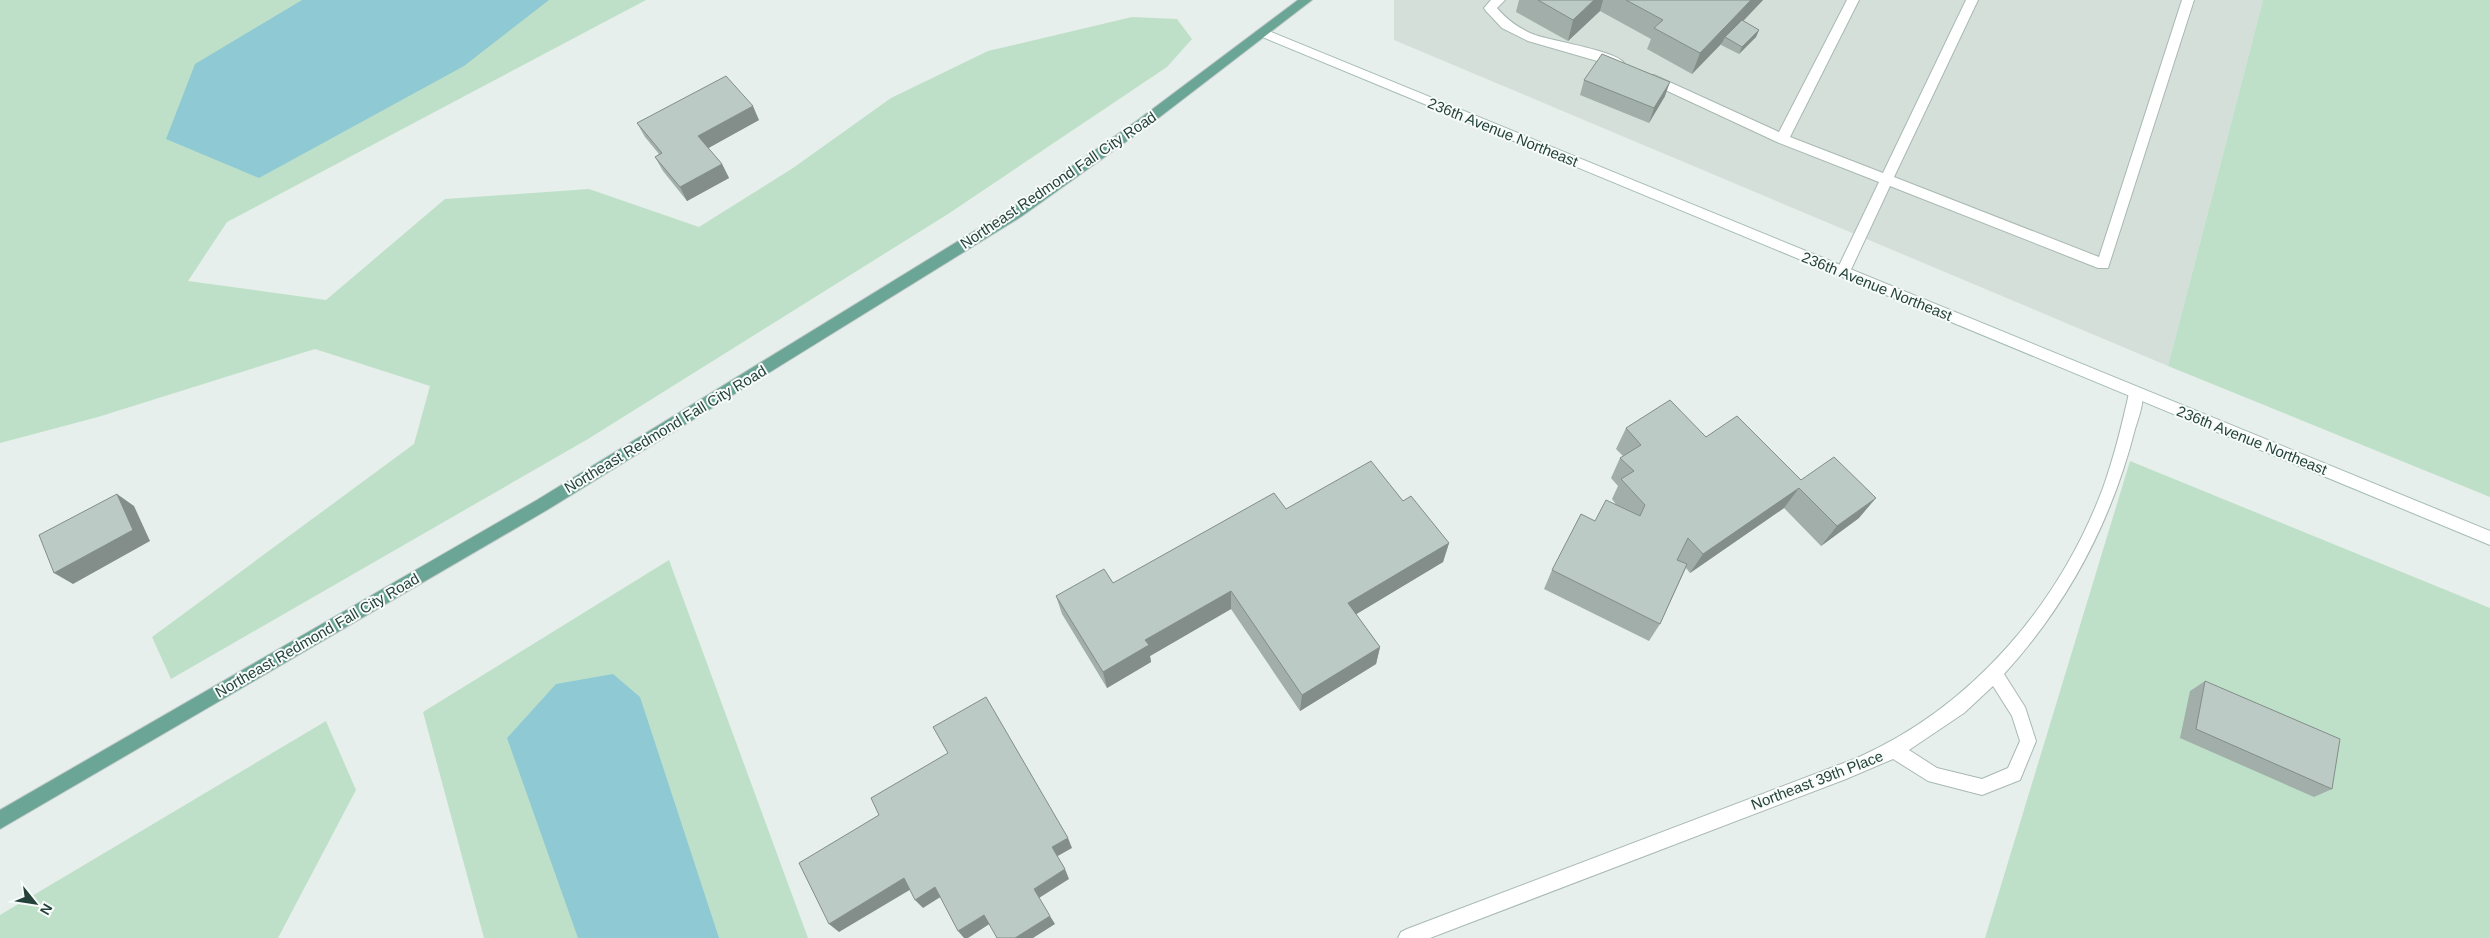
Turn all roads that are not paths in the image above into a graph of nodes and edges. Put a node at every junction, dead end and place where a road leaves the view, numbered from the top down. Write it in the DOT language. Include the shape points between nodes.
graph roads {
  1 [pos="1306,0"];
  2 [pos="1499,0"];
  3 [pos="1853,0"];
  4 [pos="1972,0"];
  5 [pos="2188,0"];
  6 [pos="1264,33"];
  7 [pos="1782,138"];
  8 [pos="1887,181"];
  9 [pos="1843,272"];
  10 [pos="2136,393"];
  11 [pos="2490,538"];
  12 [pos="1995,673"];
  13 [pos="1894,750"];
  14 [pos="0,820"];
  15 [pos="1407,938"];
  1 -- 6 [label="main road, Northeast Redmond Fall City Road"];
  2 -- 7 [label="street" via="1490,8 1518,32 1603,57"];
  3 -- 7 [label="street"];
  4 -- 8 [label="street"];
  5 -- 8 [label="street" via="2103,264"];
  6 -- 9 [label="street, 236th Avenue Northeast"];
  6 -- 14 [label="main road, Northeast Redmond Fall City Road" via="1017,212 542,505"];
  7 -- 8 [label="street"];
  8 -- 9 [label="street"];
  9 -- 10 [label="street, 236th Avenue Northeast"];
  10 -- 11 [label="street, 236th Avenue Northeast"];
  10 -- 12 [label="street, Northeast 39th Place" via="2112,482 2088,538 2029,633"];
  12 -- 13 [label="street, Northeast 39th Place" via="1962,705"];
  12 -- 13 [label="street" via="2019,713 2028,741 2014,774 1982,787 1934,775"];
  13 -- 15 [label="street, Northeast 39th Place" via="1846,772"];
}
